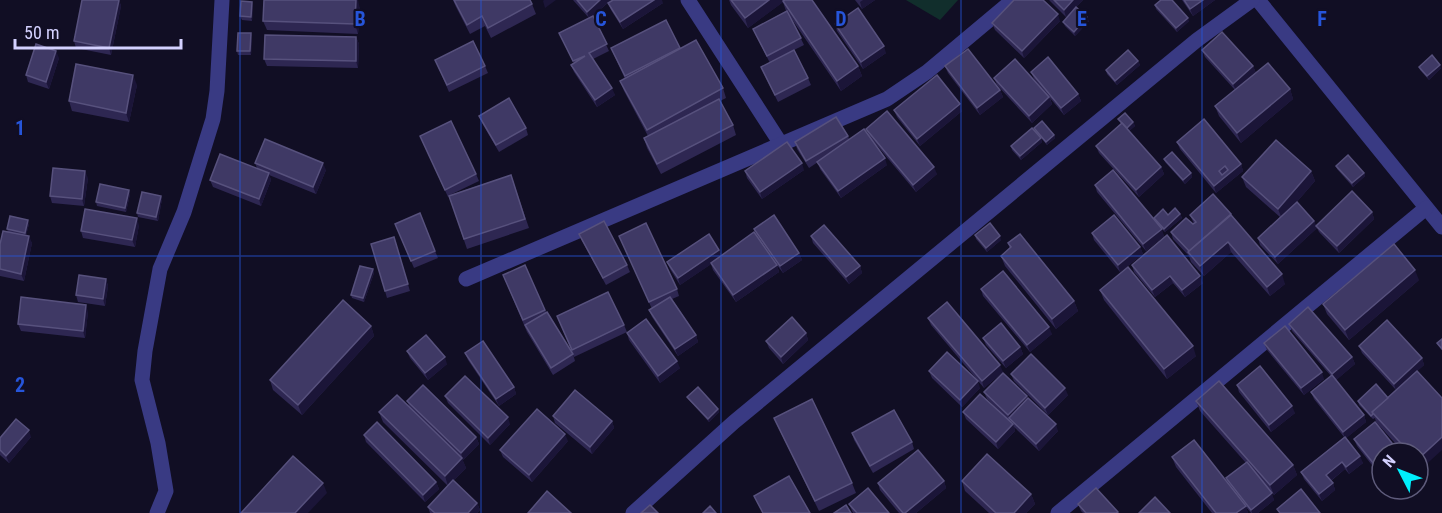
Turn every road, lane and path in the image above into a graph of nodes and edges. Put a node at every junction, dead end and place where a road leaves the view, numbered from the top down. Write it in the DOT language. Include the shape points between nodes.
graph roads {
  1 [pos="222,0"];
  2 [pos="688,0"];
  3 [pos="1013,0"];
  4 [pos="1252,0"];
  5 [pos="1258,0"];
  6 [pos="781,144"];
  7 [pos="1426,208"];
  8 [pos="1442,228"];
  9 [pos="466,279"];
  10 [pos="158,513"];
  11 [pos="633,513"];
  12 [pos="1058,513"];
  1 -- 10 [label="street" via="213,118 184,212 160,269 145,351 142,380 166,491"];
  2 -- 6 [label="street"];
  3 -- 6 [label="street" via="927,72 887,99"];
  4 -- 11 [label="street" via="1197,40 743,415"];
  5 -- 7 [label="street"];
  6 -- 9 [label="street"];
  7 -- 8 [label="street"];
  7 -- 12 [label="street"];
}
